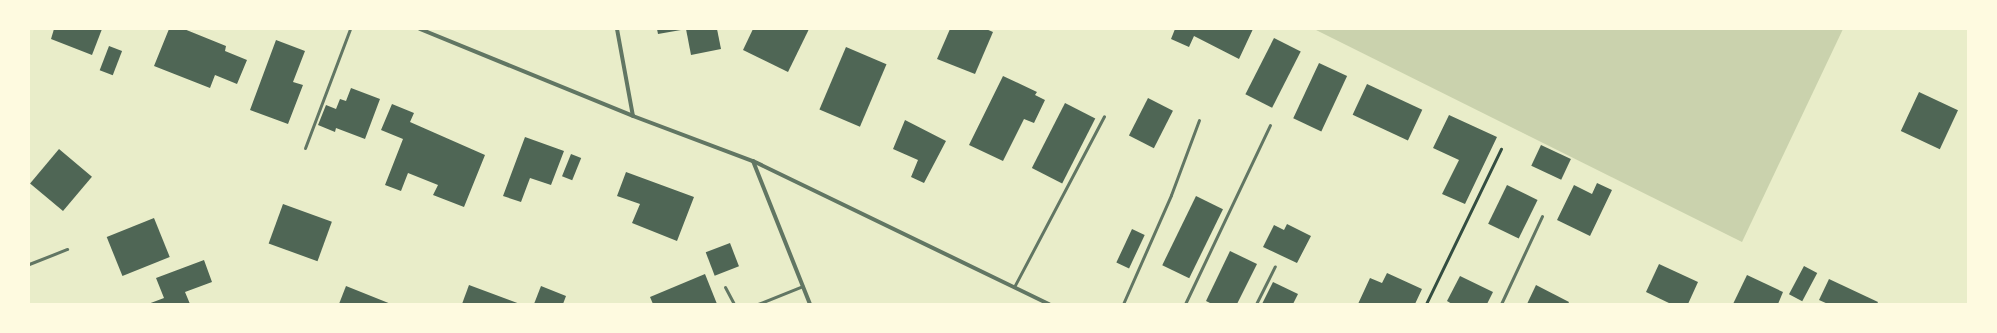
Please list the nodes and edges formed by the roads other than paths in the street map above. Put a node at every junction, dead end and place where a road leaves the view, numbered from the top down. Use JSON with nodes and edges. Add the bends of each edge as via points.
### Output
{"nodes":[{"id":1,"x":350,"y":29,"type":"edge"},
{"id":2,"x":420,"y":29,"type":"edge"},
{"id":3,"x":617,"y":29,"type":"edge"},
{"id":4,"x":633,"y":116,"type":"junction"},
{"id":5,"x":1104,"y":116,"type":"dead end"},
{"id":6,"x":1199,"y":120,"type":"dead end"},
{"id":7,"x":1270,"y":125,"type":"dead end"},
{"id":8,"x":305,"y":148,"type":"dead end"},
{"id":9,"x":753,"y":161,"type":"junction"},
{"id":10,"x":1542,"y":216,"type":"dead end"},
{"id":11,"x":67,"y":249,"type":"dead end"},
{"id":12,"x":29,"y":264,"type":"edge"},
{"id":13,"x":1275,"y":266,"type":"dead end"},
{"id":14,"x":803,"y":286,"type":"junction"},
{"id":15,"x":725,"y":287,"type":"dead end"},
{"id":16,"x":1014,"y":287,"type":"junction"},
{"id":17,"x":734,"y":304,"type":"edge"},
{"id":18,"x":758,"y":304,"type":"edge"},
{"id":19,"x":810,"y":304,"type":"edge"},
{"id":20,"x":1049,"y":304,"type":"edge"},
{"id":21,"x":1123,"y":304,"type":"edge"},
{"id":22,"x":1184,"y":304,"type":"edge"},
{"id":23,"x":1256,"y":304,"type":"edge"},
{"id":24,"x":1501,"y":304,"type":"edge"}],
"edges":[{"from":1,"to":8,"type":"lane"},
{"from":2,"to":4,"type":"street"},
{"from":3,"to":4,"type":"street"},
{"from":4,"to":9,"type":"street"},
{"from":5,"to":16,"type":"lane"},
{"from":6,"to":21,"type":"lane","via":[[1171,195]]},
{"from":7,"to":22,"type":"lane"},
{"from":9,"to":14,"type":"street"},
{"from":9,"to":16,"type":"street"},
{"from":10,"to":24,"type":"lane"},
{"from":11,"to":12,"type":"lane"},
{"from":13,"to":23,"type":"lane"},
{"from":14,"to":18,"type":"lane"},
{"from":14,"to":19,"type":"street"},
{"from":15,"to":17,"type":"lane"},
{"from":16,"to":20,"type":"street"}]}
